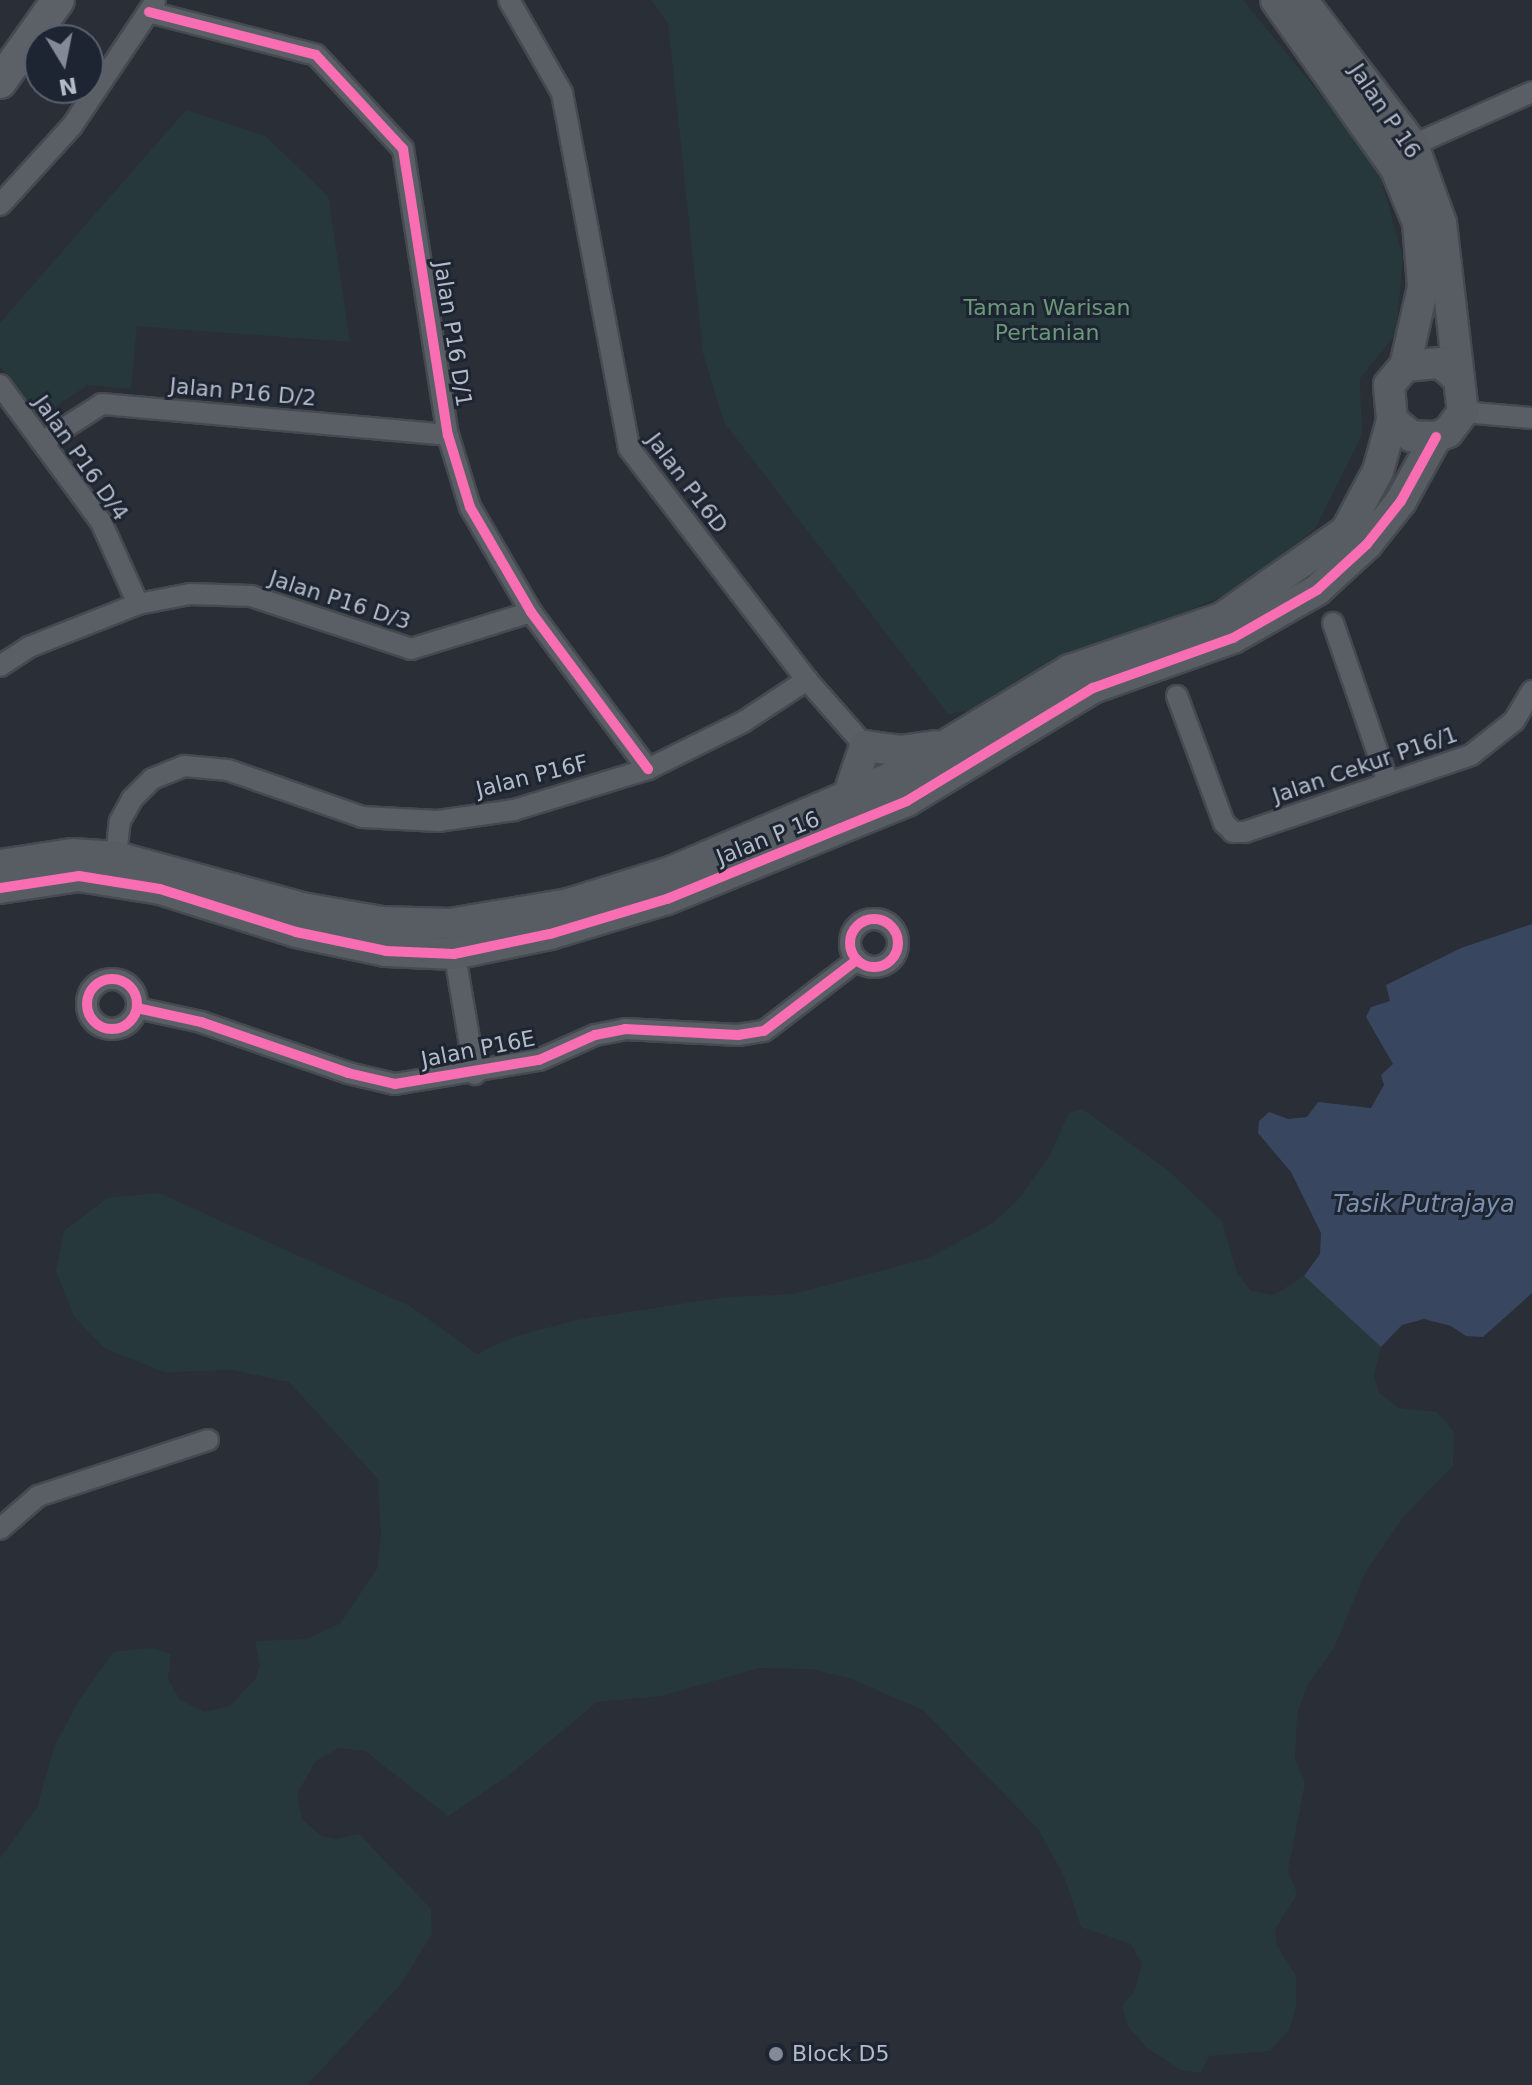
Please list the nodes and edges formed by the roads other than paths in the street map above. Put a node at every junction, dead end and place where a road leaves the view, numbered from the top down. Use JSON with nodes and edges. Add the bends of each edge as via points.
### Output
{"nodes":[{"id":1,"x":58,"y":0,"type":"edge"},
{"id":2,"x":509,"y":0,"type":"edge"},
{"id":3,"x":1276,"y":0,"type":"edge"},
{"id":4,"x":1302,"y":0,"type":"edge"},
{"id":5,"x":152,"y":6,"type":"edge"},
{"id":6,"x":0,"y":82,"type":"edge"},
{"id":7,"x":1532,"y":92,"type":"edge"},
{"id":8,"x":1413,"y":145,"type":"junction"},
{"id":9,"x":0,"y":205,"type":"edge"},
{"id":10,"x":1405,"y":366,"type":"junction"},
{"id":11,"x":1459,"y":379,"type":"junction"},
{"id":12,"x":0,"y":385,"type":"edge"},
{"id":13,"x":1463,"y":412,"type":"junction"},
{"id":14,"x":1532,"y":418,"type":"edge"},
{"id":15,"x":1392,"y":420,"type":"junction"},
{"id":16,"x":448,"y":435,"type":"junction"},
{"id":17,"x":1436,"y":437,"type":"junction"},
{"id":18,"x":44,"y":441,"type":"junction"},
{"id":19,"x":138,"y":604,"type":"junction"},
{"id":20,"x":531,"y":612,"type":"junction"},
{"id":21,"x":1333,"y":623,"type":"dead end"},
{"id":22,"x":0,"y":666,"type":"edge"},
{"id":23,"x":807,"y":680,"type":"junction"},
{"id":24,"x":1532,"y":691,"type":"edge"},
{"id":25,"x":1177,"y":696,"type":"dead end"},
{"id":26,"x":950,"y":744,"type":"junction"},
{"id":27,"x":865,"y":746,"type":"junction"},
{"id":28,"x":648,"y":769,"type":"junction"},
{"id":29,"x":1388,"y":783,"type":"junction"},
{"id":30,"x":900,"y":789,"type":"junction"},
{"id":31,"x":847,"y":799,"type":"junction"},
{"id":32,"x":116,"y":857,"type":"junction"},
{"id":33,"x":0,"y":865,"type":"edge"},
{"id":34,"x":0,"y":888,"type":"edge"},
{"id":35,"x":450,"y":924,"type":"junction"},
{"id":36,"x":454,"y":954,"type":"junction"},
{"id":37,"x":857,"y":960,"type":"dead end"},
{"id":38,"x":137,"y":1008,"type":"dead end"},
{"id":39,"x":475,"y":1074,"type":"junction"},
{"id":40,"x":208,"y":1440,"type":"dead end"},
{"id":41,"x":0,"y":1529,"type":"edge"}],
"edges":[{"from":1,"to":6,"type":"main road"},
{"from":2,"to":23,"type":"street","name":"Jalan P16D","via":[[562,93],[629,448]]},
{"from":3,"to":10,"type":"street","name":"Jalan P 16","via":[[1396,169],[1418,223],[1423,287]]},
{"from":4,"to":8,"type":"street","name":"Jalan P 16"},
{"from":5,"to":9,"type":"street","via":[[72,126]]},
{"from":5,"to":16,"type":"street","name":"Jalan P16 D/1","via":[[316,55],[403,149]]},
{"from":7,"to":8,"type":"street"},
{"from":8,"to":11,"type":"street","name":"Jalan P 16","via":[[1441,223]]},
{"from":10,"to":11,"type":"street","via":[[1441,363]]},
{"from":10,"to":15,"type":"street","name":"Jalan P 16","via":[[1389,385]]},
{"from":11,"to":13,"type":"street","name":"Jalan P 16"},
{"from":12,"to":18,"type":"street","name":"Jalan P16 D/4"},
{"from":13,"to":14,"type":"street"},
{"from":13,"to":17,"type":"street","name":"Jalan P 16"},
{"from":15,"to":17,"type":"street","via":[[1411,436]]},
{"from":15,"to":26,"type":"street","name":"Jalan P 16","via":[[1378,471],[1346,531],[1222,618],[1070,670]]},
{"from":16,"to":18,"type":"street","name":"Jalan P16 D/2","via":[[102,404]]},
{"from":16,"to":20,"type":"street","name":"Jalan P16 D/1","via":[[470,507]]},
{"from":17,"to":30,"type":"street","name":"Jalan P 16","via":[[1401,501],[1367,544],[1317,590],[1233,638],[1093,688]]},
{"from":18,"to":19,"type":"street","name":"Jalan P16 D/4","via":[[101,522]]},
{"from":19,"to":20,"type":"street","name":"Jalan P16 D/3","via":[[190,594],[251,596],[411,649]]},
{"from":19,"to":22,"type":"street","name":"Jalan P16 D/3","via":[[29,647]]},
{"from":20,"to":28,"type":"street","name":"Jalan P16 D/1"},
{"from":21,"to":29,"type":"street"},
{"from":23,"to":27,"type":"street","name":"Jalan P16D"},
{"from":23,"to":28,"type":"street","name":"Jalan P16F","via":[[743,722]]},
{"from":24,"to":29,"type":"street","name":"Jalan Cekur P16/1","via":[[1514,721],[1493,741],[1471,755]]},
{"from":25,"to":29,"type":"street","name":"Jalan Cekur P16/1","via":[[1224,823],[1233,832]]},
{"from":26,"to":27,"type":"street","via":[[900,751]]},
{"from":26,"to":30,"type":"street","name":"Jalan P 16"},
{"from":27,"to":30,"type":"street","name":"Jalan P16D"},
{"from":27,"to":31,"type":"street"},
{"from":28,"to":32,"type":"street","name":"Jalan P16F","via":[[514,810],[438,821],[362,817],[228,770],[185,766],[152,779],[132,799],[120,821]]},
{"from":30,"to":31,"type":"street","name":"Jalan P 16"},
{"from":30,"to":36,"type":"street","name":"Jalan P 16","via":[[667,899],[550,934]]},
{"from":31,"to":35,"type":"street","name":"Jalan P 16","via":[[657,877],[568,904]]},
{"from":32,"to":33,"type":"street","name":"Jalan P 16","via":[[73,854]]},
{"from":32,"to":35,"type":"street","name":"Jalan P 16","via":[[302,908],[382,922]]},
{"from":34,"to":36,"type":"street","name":"Jalan P 16","via":[[79,876],[160,889],[296,932],[386,951]]},
{"from":35,"to":36,"type":"street"},
{"from":36,"to":39,"type":"street"},
{"from":37,"to":39,"type":"street","name":"Jalan P16E","via":[[764,1031],[738,1035],[625,1029],[595,1035],[539,1060]]},
{"from":38,"to":39,"type":"street","name":"Jalan P16E","via":[[201,1022],[395,1084]]},
{"from":40,"to":41,"type":"street","via":[[38,1496]]}]}
